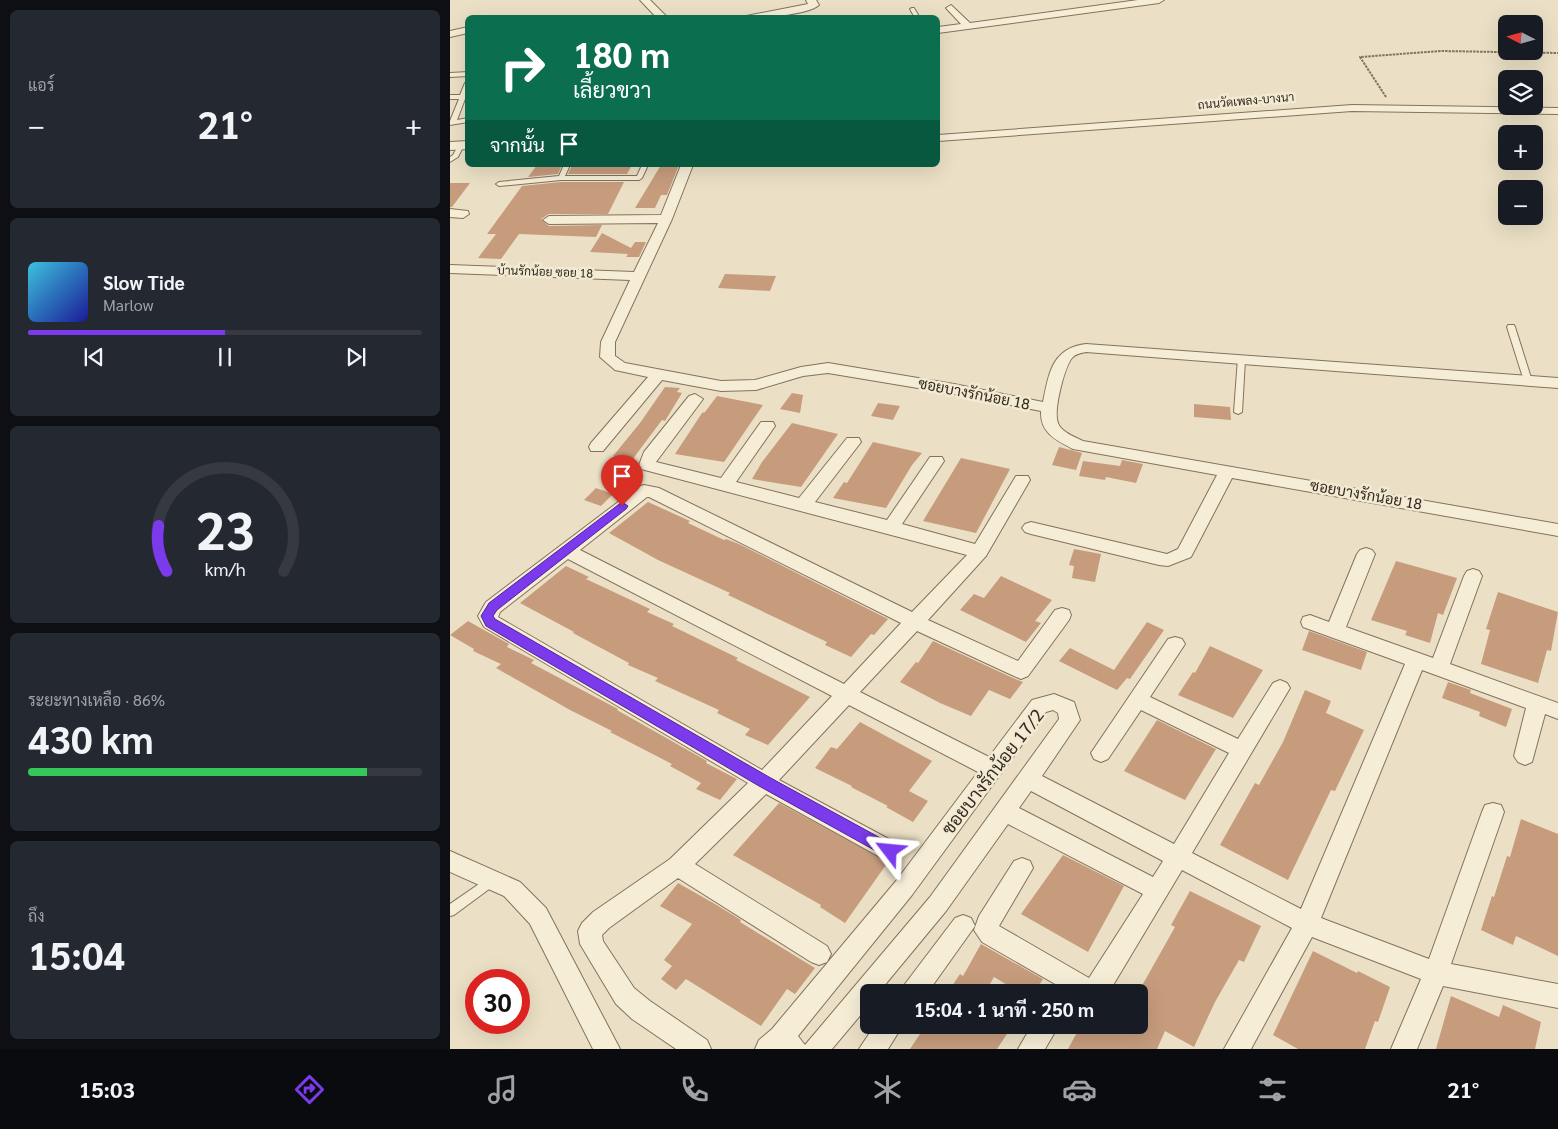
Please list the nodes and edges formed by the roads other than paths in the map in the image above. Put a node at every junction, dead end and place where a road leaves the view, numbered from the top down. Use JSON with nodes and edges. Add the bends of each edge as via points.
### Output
{"nodes":[{"id":1,"x":645,"y":0,"type":"edge"},
{"id":2,"x":811,"y":0,"type":"edge"},
{"id":3,"x":1055,"y":0,"type":"edge"},
{"id":4,"x":1159,"y":0,"type":"edge"},
{"id":5,"x":951,"y":8,"type":"dead end"},
{"id":6,"x":912,"y":9,"type":"dead end"},
{"id":7,"x":1070,"y":12,"type":"junction"},
{"id":8,"x":660,"y":15,"type":"edge"},
{"id":9,"x":759,"y":15,"type":"edge"},
{"id":10,"x":916,"y":15,"type":"edge"},
{"id":11,"x":968,"y":26,"type":"junction"},
{"id":12,"x":940,"y":30,"type":"edge"},
{"id":13,"x":465,"y":31,"type":"edge"},
{"id":14,"x":450,"y":34,"type":"edge"},
{"id":15,"x":465,"y":74,"type":"edge"},
{"id":16,"x":450,"y":75,"type":"edge"},
{"id":17,"x":465,"y":90,"type":"edge"},
{"id":18,"x":462,"y":97,"type":"junction"},
{"id":19,"x":450,"y":98,"type":"edge"},
{"id":20,"x":1558,"y":111,"type":"edge"},
{"id":21,"x":465,"y":120,"type":"edge"},
{"id":22,"x":452,"y":122,"type":"edge"},
{"id":23,"x":940,"y":138,"type":"edge"},
{"id":24,"x":460,"y":145,"type":"edge"},
{"id":25,"x":450,"y":160,"type":"edge"},
{"id":26,"x":566,"y":167,"type":"edge"},
{"id":27,"x":644,"y":167,"type":"edge"},
{"id":28,"x":686,"y":167,"type":"edge"},
{"id":29,"x":560,"y":178,"type":"junction"},
{"id":30,"x":498,"y":184,"type":"dead end"},
{"id":31,"x":666,"y":219,"type":"junction"},
{"id":32,"x":549,"y":220,"type":"dead end"},
{"id":33,"x":592,"y":259,"type":"dead end"},
{"id":34,"x":450,"y":269,"type":"edge"},
{"id":35,"x":585,"y":273,"type":"junction"},
{"id":36,"x":640,"y":276,"type":"junction"},
{"id":37,"x":1511,"y":327,"type":"dead end"},
{"id":38,"x":1241,"y":360,"type":"junction"},
{"id":39,"x":659,"y":374,"type":"junction"},
{"id":40,"x":1528,"y":381,"type":"junction"},
{"id":41,"x":1558,"y":383,"type":"edge"},
{"id":42,"x":695,"y":399,"type":"dead end"},
{"id":43,"x":1048,"y":408,"type":"junction"},
{"id":44,"x":1238,"y":412,"type":"dead end"},
{"id":45,"x":767,"y":426,"type":"dead end"},
{"id":46,"x":853,"y":442,"type":"dead end"},
{"id":47,"x":597,"y":447,"type":"dead end"},
{"id":48,"x":936,"y":461,"type":"dead end"},
{"id":49,"x":1228,"y":470,"type":"junction"},
{"id":50,"x":1022,"y":480,"type":"dead end"},
{"id":51,"x":725,"y":485,"type":"junction"},
{"id":52,"x":804,"y":505,"type":"junction"},
{"id":53,"x":891,"y":527,"type":"junction"},
{"id":54,"x":1031,"y":528,"type":"dead end"},
{"id":55,"x":1558,"y":530,"type":"edge"},
{"id":56,"x":566,"y":550,"type":"junction"},
{"id":57,"x":980,"y":552,"type":"junction"},
{"id":58,"x":1366,"y":554,"type":"dead end"},
{"id":59,"x":1473,"y":576,"type":"dead end"},
{"id":60,"x":1062,"y":615,"type":"dead end"},
{"id":61,"x":913,"y":621,"type":"junction"},
{"id":62,"x":1310,"y":622,"type":"dead end"},
{"id":63,"x":1335,"y":631,"type":"junction"},
{"id":64,"x":1175,"y":644,"type":"dead end"},
{"id":65,"x":1416,"y":659,"type":"junction"},
{"id":66,"x":1439,"y":667,"type":"junction"},
{"id":67,"x":1280,"y":688,"type":"dead end"},
{"id":68,"x":846,"y":695,"type":"junction"},
{"id":69,"x":1138,"y":700,"type":"junction"},
{"id":70,"x":1537,"y":703,"type":"junction"},
{"id":71,"x":1558,"y":711,"type":"edge"},
{"id":72,"x":1242,"y":750,"type":"junction"},
{"id":73,"x":1101,"y":753,"type":"dead end"},
{"id":74,"x":1525,"y":756,"type":"dead end"},
{"id":75,"x":992,"y":769,"type":"junction"},
{"id":76,"x":1027,"y":779,"type":"junction"},
{"id":77,"x":764,"y":782,"type":"junction"},
{"id":78,"x":1004,"y":811,"type":"junction"},
{"id":79,"x":1493,"y":812,"type":"dead end"},
{"id":80,"x":890,"y":851,"type":"dead end"},
{"id":81,"x":1177,"y":857,"type":"junction"},
{"id":82,"x":450,"y":861,"type":"edge"},
{"id":83,"x":678,"y":866,"type":"junction"},
{"id":84,"x":1022,"y":868,"type":"dead end"},
{"id":85,"x":492,"y":880,"type":"junction"},
{"id":86,"x":1157,"y":890,"type":"junction"},
{"id":87,"x":450,"y":911,"type":"edge"},
{"id":88,"x":1306,"y":924,"type":"junction"},
{"id":89,"x":962,"y":926,"type":"dead end"},
{"id":90,"x":819,"y":954,"type":"dead end"},
{"id":91,"x":1436,"y":973,"type":"junction"},
{"id":92,"x":920,"y":984,"type":"edge"},
{"id":93,"x":1558,"y":996,"type":"edge"},
{"id":94,"x":883,"y":1034,"type":"edge"},
{"id":95,"x":1040,"y":1034,"type":"edge"},
{"id":96,"x":781,"y":1045,"type":"edge"},
{"id":97,"x":607,"y":1049,"type":"edge"},
{"id":98,"x":698,"y":1049,"type":"edge"},
{"id":99,"x":816,"y":1049,"type":"edge"},
{"id":100,"x":872,"y":1049,"type":"edge"},
{"id":101,"x":1031,"y":1049,"type":"edge"},
{"id":102,"x":1237,"y":1049,"type":"edge"},
{"id":103,"x":1404,"y":1049,"type":"edge"}],
"edges":[{"from":1,"to":8,"type":"street"},
{"from":2,"to":9,"type":"street","via":[[814,4],[808,7]]},
{"from":3,"to":7,"type":"street"},
{"from":4,"to":7,"type":"street"},
{"from":5,"to":11,"type":"street"},
{"from":6,"to":10,"type":"lane"},
{"from":7,"to":11,"type":"street"},
{"from":11,"to":12,"type":"street"},
{"from":13,"to":14,"type":"street"},
{"from":15,"to":16,"type":"lane"},
{"from":17,"to":18,"type":"lane"},
{"from":18,"to":19,"type":"lane"},
{"from":18,"to":22,"type":"lane"},
{"from":20,"to":23,"type":"street","name":"ถนนวัดเพลง-บางนา","via":[[1394,108],[1287,111]]},
{"from":21,"to":22,"type":"lane"},
{"from":24,"to":25,"type":"lane","via":[[456,156]]},
{"from":26,"to":29,"type":"lane"},
{"from":27,"to":29,"type":"lane","via":[[639,178]]},
{"from":28,"to":31,"type":"street","name":"ซอยบางรักน้อย 18"},
{"from":29,"to":30,"type":"lane"},
{"from":31,"to":32,"type":"street"},
{"from":31,"to":36,"type":"street","name":"ซอยบางรักน้อย 18"},
{"from":33,"to":35,"type":"street"},
{"from":34,"to":35,"type":"street","name":"บ้านรักน้อย ซอย 18"},
{"from":35,"to":36,"type":"street","name":"บ้านรักน้อย ซอย 18"},
{"from":36,"to":39,"type":"street","name":"ซอยบางรักน้อย 18","via":[[608,342],[607,357],[620,367]]},
{"from":37,"to":40,"type":"lane"},
{"from":38,"to":40,"type":"street"},
{"from":38,"to":43,"type":"street","via":[[1075,349],[1065,356]]},
{"from":38,"to":44,"type":"lane"},
{"from":39,"to":43,"type":"street","name":"ซอยบางรักน้อย 18","via":[[730,386],[756,385],[828,368]]},
{"from":39,"to":47,"type":"street"},
{"from":40,"to":41,"type":"street"},
{"from":42,"to":51,"type":"street","via":[[650,456],[647,465]]},
{"from":43,"to":49,"type":"street","name":"ซอยบางรักน้อย 18","via":[[1050,425],[1060,436],[1079,445]]},
{"from":45,"to":51,"type":"street"},
{"from":46,"to":52,"type":"street"},
{"from":48,"to":53,"type":"street"},
{"from":49,"to":54,"type":"street","via":[[1185,553],[1168,560]]},
{"from":49,"to":55,"type":"street","name":"ซอยบางรักน้อย 18"},
{"from":50,"to":57,"type":"street"},
{"from":51,"to":52,"type":"street"},
{"from":52,"to":53,"type":"street"},
{"from":53,"to":57,"type":"street"},
{"from":56,"to":61,"type":"street","via":[[636,495],[644,491],[653,492]]},
{"from":56,"to":68,"type":"street"},
{"from":56,"to":77,"type":"street","via":[[493,607],[487,616],[491,622]]},
{"from":57,"to":61,"type":"street"},
{"from":58,"to":63,"type":"street"},
{"from":59,"to":66,"type":"street"},
{"from":60,"to":61,"type":"street","via":[[1021,671]]},
{"from":61,"to":68,"type":"street"},
{"from":62,"to":63,"type":"street"},
{"from":63,"to":65,"type":"street"},
{"from":64,"to":69,"type":"street"},
{"from":65,"to":66,"type":"street"},
{"from":65,"to":88,"type":"street"},
{"from":66,"to":70,"type":"street"},
{"from":67,"to":72,"type":"street"},
{"from":68,"to":75,"type":"street"},
{"from":68,"to":77,"type":"street"},
{"from":69,"to":72,"type":"street"},
{"from":69,"to":73,"type":"street"},
{"from":70,"to":71,"type":"street"},
{"from":70,"to":74,"type":"street"},
{"from":72,"to":81,"type":"street"},
{"from":75,"to":76,"type":"street","name":"ซอยบางรักน้อย 17/2","via":[[1039,706],[1054,702],[1067,708],[1070,720]]},
{"from":75,"to":96,"type":"street","name":"ซอยบางรักน้อย 17/2"},
{"from":76,"to":78,"type":"street","name":"ซอยบางรักน้อย 17/2"},
{"from":76,"to":81,"type":"street"},
{"from":77,"to":80,"type":"street"},
{"from":77,"to":83,"type":"street"},
{"from":78,"to":86,"type":"street"},
{"from":78,"to":99,"type":"street","name":"ซอยบางรักน้อย 17/2","via":[[938,904]]},
{"from":79,"to":91,"type":"street"},
{"from":81,"to":86,"type":"street"},
{"from":81,"to":88,"type":"street"},
{"from":82,"to":85,"type":"street"},
{"from":83,"to":90,"type":"street"},
{"from":83,"to":98,"type":"street","via":[[590,931],[592,944],[625,996]]},
{"from":84,"to":86,"type":"street","via":[[986,930],[1086,989],[1099,987]]},
{"from":85,"to":87,"type":"lane"},
{"from":85,"to":97,"type":"street","via":[[512,889],[538,916]]},
{"from":88,"to":91,"type":"street"},
{"from":88,"to":102,"type":"street"},
{"from":89,"to":92,"type":"street"},
{"from":91,"to":93,"type":"street"},
{"from":91,"to":103,"type":"street"},
{"from":94,"to":100,"type":"street"},
{"from":95,"to":101,"type":"street"}]}
